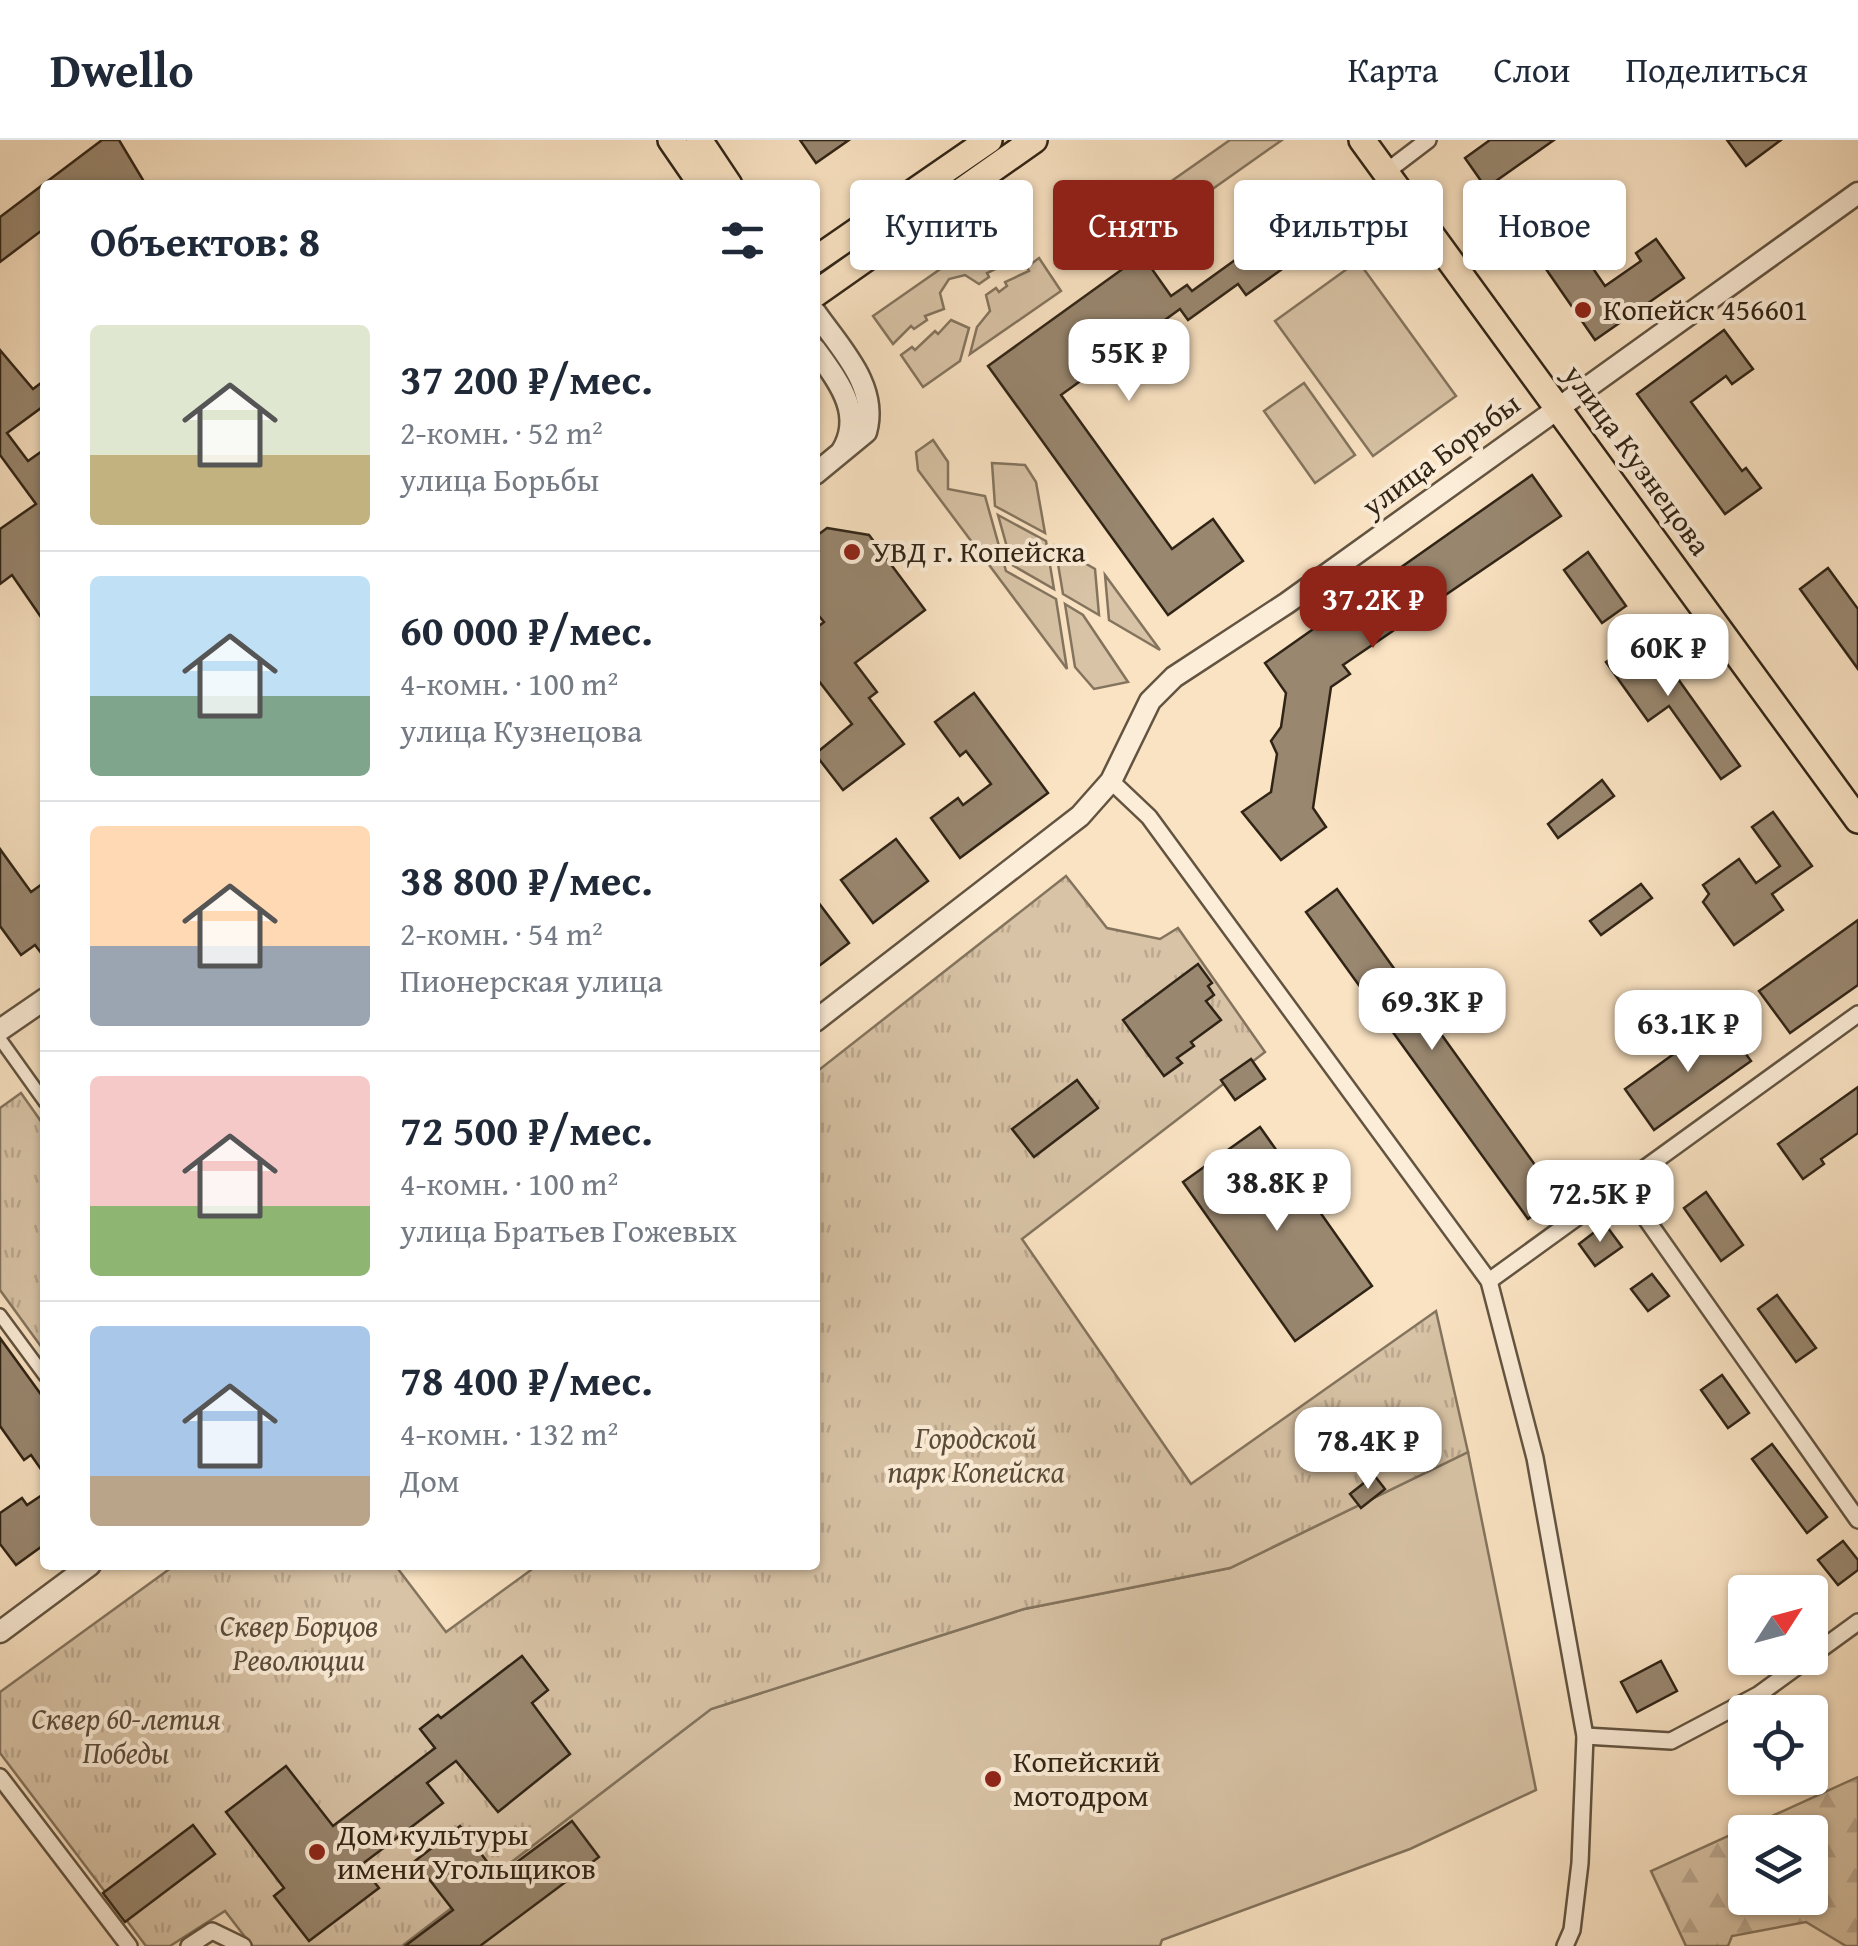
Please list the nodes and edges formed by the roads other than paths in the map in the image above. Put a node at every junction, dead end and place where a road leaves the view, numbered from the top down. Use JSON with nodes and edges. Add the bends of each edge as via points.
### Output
{"nodes":[{"id":1,"x":671,"y":140,"type":"edge"},
{"id":2,"x":699,"y":140,"type":"edge"},
{"id":3,"x":989,"y":140,"type":"edge"},
{"id":4,"x":1034,"y":140,"type":"edge"},
{"id":5,"x":1362,"y":140,"type":"edge"},
{"id":6,"x":1428,"y":140,"type":"edge"},
{"id":7,"x":1386,"y":172,"type":"junction"},
{"id":8,"x":699,"y":180,"type":"edge"},
{"id":9,"x":726,"y":180,"type":"edge"},
{"id":10,"x":1858,"y":193,"type":"edge"},
{"id":11,"x":820,"y":257,"type":"edge"},
{"id":12,"x":820,"y":290,"type":"edge"},
{"id":13,"x":820,"y":319,"type":"edge"},
{"id":14,"x":820,"y":357,"type":"edge"},
{"id":15,"x":1558,"y":407,"type":"junction"},
{"id":16,"x":838,"y":457,"type":"junction"},
{"id":17,"x":820,"y":470,"type":"edge"},
{"id":18,"x":1111,"y":780,"type":"junction"},
{"id":19,"x":1858,"y":820,"type":"edge"},
{"id":20,"x":40,"y":1002,"type":"edge"},
{"id":21,"x":1858,"y":1014,"type":"edge"},
{"id":22,"x":820,"y":1017,"type":"edge"},
{"id":23,"x":0,"y":1030,"type":"edge"},
{"id":24,"x":0,"y":1039,"type":"edge"},
{"id":25,"x":40,"y":1095,"type":"edge"},
{"id":26,"x":1623,"y":1186,"type":"junction"},
{"id":27,"x":1489,"y":1282,"type":"junction"},
{"id":28,"x":0,"y":1315,"type":"edge"},
{"id":29,"x":40,"y":1369,"type":"edge"},
{"id":30,"x":1858,"y":1520,"type":"edge"},
{"id":31,"x":83,"y":1570,"type":"edge"},
{"id":32,"x":1858,"y":1622,"type":"edge"},
{"id":33,"x":0,"y":1632,"type":"edge"},
{"id":34,"x":1828,"y":1644,"type":"edge"},
{"id":35,"x":1785,"y":1675,"type":"edge"},
{"id":36,"x":1584,"y":1736,"type":"junction"},
{"id":37,"x":0,"y":1778,"type":"edge"},
{"id":38,"x":130,"y":1946,"type":"edge"},
{"id":39,"x":189,"y":1946,"type":"edge"},
{"id":40,"x":242,"y":1946,"type":"edge"},
{"id":41,"x":1565,"y":1946,"type":"edge"}],
"edges":[{"from":1,"to":8,"type":"main road"},
{"from":2,"to":9,"type":"main road"},
{"from":3,"to":11,"type":"main road"},
{"from":4,"to":12,"type":"main road"},
{"from":5,"to":7,"type":"main road","name":"улица Кузнецова"},
{"from":6,"to":7,"type":"street"},
{"from":7,"to":15,"type":"main road","name":"улица Кузнецова"},
{"from":10,"to":15,"type":"street","name":"улица Борьбы"},
{"from":13,"to":16,"type":"street","via":[[856,371],[870,406],[866,432]]},
{"from":14,"to":16,"type":"street","via":[[851,407],[849,440]]},
{"from":15,"to":18,"type":"street","name":"улица Борьбы","via":[[1174,677],[1150,701]]},
{"from":15,"to":19,"type":"main road","name":"улица Кузнецова"},
{"from":16,"to":17,"type":"street"},
{"from":18,"to":22,"type":"street","name":"улица Борьбы","via":[[1031,858]]},
{"from":18,"to":27,"type":"street","via":[[1160,832]]},
{"from":20,"to":23,"type":"street"},
{"from":21,"to":26,"type":"street"},
{"from":24,"to":25,"type":"street"},
{"from":26,"to":27,"type":"street"},
{"from":26,"to":30,"type":"street"},
{"from":27,"to":36,"type":"street","via":[[1535,1458]]},
{"from":28,"to":29,"type":"street"},
{"from":31,"to":33,"type":"street"},
{"from":32,"to":34,"type":"street"},
{"from":35,"to":36,"type":"street","via":[[1671,1741]]},
{"from":36,"to":41,"type":"street","via":[[1580,1863]]},
{"from":37,"to":38,"type":"street"},
{"from":39,"to":40,"type":"street","via":[[212,1932]]}]}
